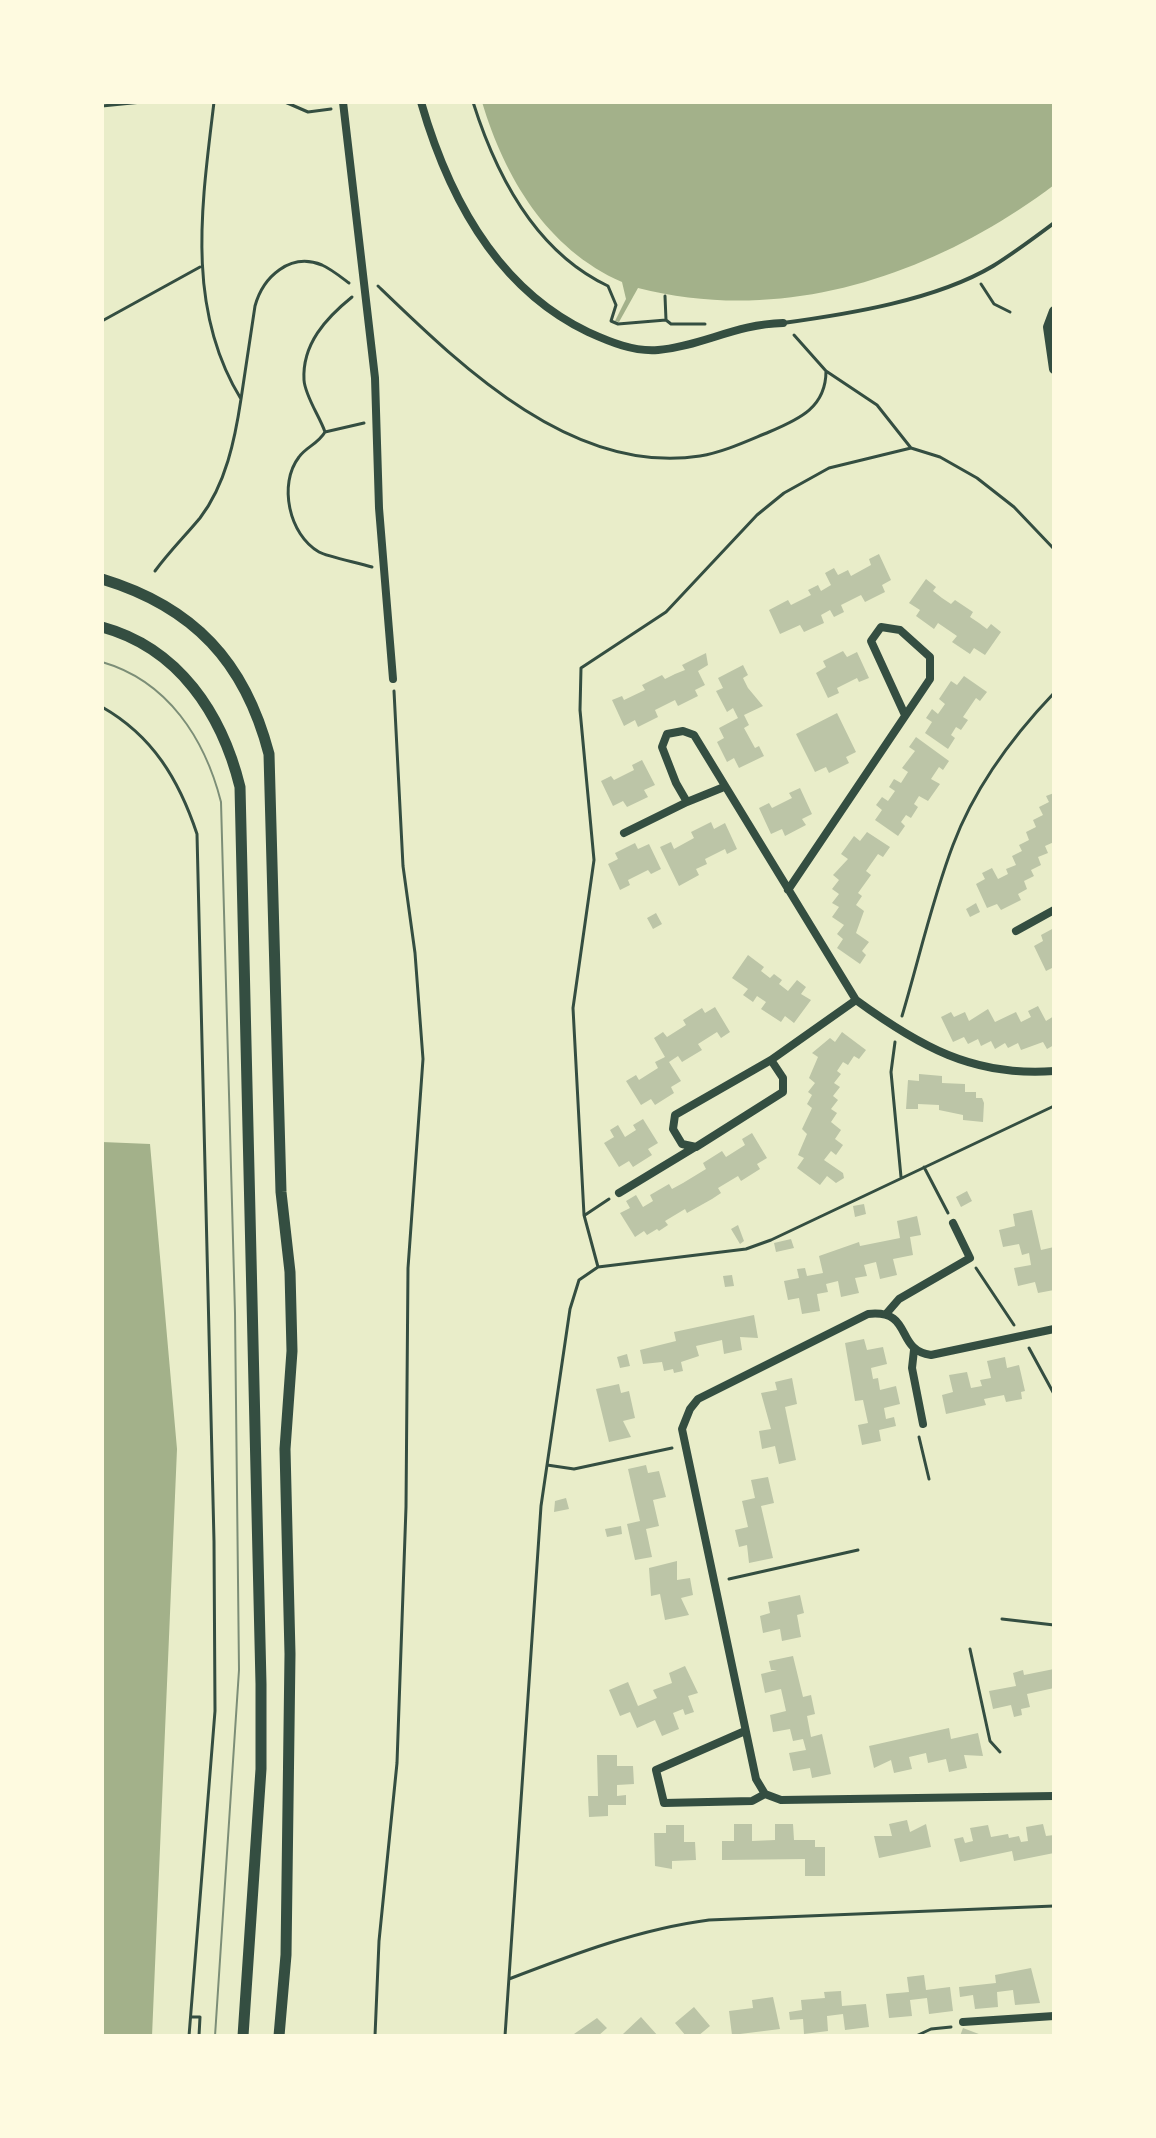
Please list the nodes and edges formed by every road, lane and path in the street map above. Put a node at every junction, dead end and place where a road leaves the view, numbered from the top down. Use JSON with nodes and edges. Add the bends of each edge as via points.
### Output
{"nodes":[{"id":1,"x":142,"y":102,"type":"edge"},
{"id":2,"x":214,"y":102,"type":"edge"},
{"id":3,"x":285,"y":102,"type":"edge"},
{"id":4,"x":421,"y":102,"type":"edge"},
{"id":5,"x":473,"y":102,"type":"edge"},
{"id":6,"x":343,"y":104,"type":"edge"},
{"id":7,"x":102,"y":106,"type":"edge"},
{"id":8,"x":1054,"y":223,"type":"edge"},
{"id":9,"x":201,"y":267,"type":"junction"},
{"id":10,"x":363,"y":273,"type":"junction"},
{"id":11,"x":974,"y":275,"type":"junction"},
{"id":12,"x":665,"y":296,"type":"dead end"},
{"id":13,"x":1054,"y":311,"type":"edge"},
{"id":14,"x":1010,"y":312,"type":"dead end"},
{"id":15,"x":666,"y":320,"type":"junction"},
{"id":16,"x":102,"y":321,"type":"edge"},
{"id":17,"x":783,"y":323,"type":"junction"},
{"id":18,"x":708,"y":324,"type":"dead end"},
{"id":19,"x":1054,"y":369,"type":"edge"},
{"id":20,"x":826,"y":371,"type":"junction"},
{"id":21,"x":241,"y":399,"type":"junction"},
{"id":22,"x":377,"y":421,"type":"junction"},
{"id":23,"x":325,"y":432,"type":"junction"},
{"id":24,"x":911,"y":448,"type":"junction"},
{"id":25,"x":1054,"y":549,"type":"edge"},
{"id":26,"x":384,"y":566,"type":"junction"},
{"id":27,"x":155,"y":571,"type":"dead end"},
{"id":28,"x":102,"y":579,"type":"edge"},
{"id":29,"x":102,"y":627,"type":"edge"},
{"id":30,"x":393,"y":679,"type":"joint"},
{"id":31,"x":1054,"y":693,"type":"edge"},
{"id":32,"x":102,"y":707,"type":"edge"},
{"id":33,"x":905,"y":715,"type":"junction"},
{"id":34,"x":724,"y":787,"type":"junction"},
{"id":35,"x":687,"y":802,"type":"junction"},
{"id":36,"x":624,"y":833,"type":"dead end"},
{"id":37,"x":788,"y":890,"type":"junction"},
{"id":38,"x":1054,"y":910,"type":"edge"},
{"id":39,"x":1016,"y":931,"type":"dead end"},
{"id":40,"x":856,"y":1000,"type":"junction"},
{"id":41,"x":898,"y":1030,"type":"junction"},
{"id":42,"x":771,"y":1060,"type":"junction"},
{"id":43,"x":1054,"y":1071,"type":"edge"},
{"id":44,"x":1054,"y":1106,"type":"edge"},
{"id":45,"x":696,"y":1147,"type":"junction"},
{"id":46,"x":924,"y":1167,"type":"junction"},
{"id":47,"x":901,"y":1177,"type":"junction"},
{"id":48,"x":619,"y":1193,"type":"joint"},
{"id":49,"x":584,"y":1215,"type":"junction"},
{"id":50,"x":953,"y":1223,"type":"joint"},
{"id":51,"x":598,"y":1267,"type":"junction"},
{"id":52,"x":886,"y":1314,"type":"junction"},
{"id":53,"x":1054,"y":1329,"type":"edge"},
{"id":54,"x":914,"y":1350,"type":"junction"},
{"id":55,"x":923,"y":1424,"type":"joint"},
{"id":56,"x":684,"y":1445,"type":"junction"},
{"id":57,"x":547,"y":1465,"type":"junction"},
{"id":58,"x":929,"y":1479,"type":"dead end"},
{"id":59,"x":858,"y":1550,"type":"dead end"},
{"id":60,"x":713,"y":1582,"type":"junction"},
{"id":61,"x":1002,"y":1619,"type":"dead end"},
{"id":62,"x":1054,"y":1625,"type":"edge"},
{"id":63,"x":970,"y":1649,"type":"dead end"},
{"id":64,"x":745,"y":1731,"type":"junction"},
{"id":65,"x":1000,"y":1752,"type":"dead end"},
{"id":66,"x":765,"y":1794,"type":"junction"},
{"id":67,"x":1054,"y":1796,"type":"edge"},
{"id":68,"x":1054,"y":1906,"type":"edge"},
{"id":69,"x":509,"y":1979,"type":"junction"},
{"id":70,"x":1054,"y":2016,"type":"edge"},
{"id":71,"x":191,"y":2017,"type":"junction"},
{"id":72,"x":963,"y":2022,"type":"joint"},
{"id":73,"x":189,"y":2036,"type":"edge"},
{"id":74,"x":199,"y":2036,"type":"edge"},
{"id":75,"x":243,"y":2036,"type":"edge"},
{"id":76,"x":279,"y":2036,"type":"edge"},
{"id":77,"x":375,"y":2036,"type":"edge"},
{"id":78,"x":505,"y":2036,"type":"edge"},
{"id":79,"x":916,"y":2036,"type":"edge"}],
"edges":[{"from":1,"to":7,"type":"path"},
{"from":2,"to":9,"type":"path"},
{"from":3,"to":6,"type":"path","via":[[308,112]]},
{"from":4,"to":17,"type":"street","via":[[440,162],[478,234],[522,289],[569,323],[622,346],[656,350],[735,328]]},
{"from":5,"to":15,"type":"path","via":[[482,130],[531,222],[581,273],[608,286],[616,305],[611,321]]},
{"from":6,"to":10,"type":"street"},
{"from":8,"to":11,"type":"lane"},
{"from":9,"to":16,"type":"path"},
{"from":9,"to":21,"type":"path","via":[[208,324],[224,371]]},
{"from":10,"to":20,"type":"path","via":[[510,401],[604,448],[658,457],[700,456],[735,446],[813,408],[826,389]]},
{"from":10,"to":22,"type":"street"},
{"from":11,"to":14,"type":"path","via":[[994,304]]},
{"from":11,"to":17,"type":"lane","via":[[887,304]]},
{"from":12,"to":15,"type":"path"},
{"from":13,"to":19,"type":"street","via":[[1048,327]]},
{"from":15,"to":18,"type":"path"},
{"from":17,"to":20,"type":"path"},
{"from":20,"to":24,"type":"path","via":[[877,405]]},
{"from":21,"to":23,"type":"path","via":[[259,291],[285,266],[321,264],[358,291],[322,324],[310,346],[304,382]]},
{"from":21,"to":27,"type":"path","via":[[223,477],[202,515]]},
{"from":22,"to":23,"type":"path"},
{"from":22,"to":26,"type":"street"},
{"from":23,"to":26,"type":"path","via":[[300,456],[289,476],[293,521],[318,552]]},
{"from":24,"to":25,"type":"path","via":[[977,478]]},
{"from":24,"to":49,"type":"path","via":[[829,468],[784,493],[666,612],[581,668],[594,860],[573,1008]]},
{"from":26,"to":30,"type":"street"},
{"from":28,"to":76,"type":"main road","via":[[149,596],[182,616],[223,654],[254,706],[269,754],[281,1177],[292,1351],[285,1449],[290,1654],[286,1955]]},
{"from":29,"to":75,"type":"main road","via":[[142,643],[189,680],[216,719],[240,787],[261,1684],[261,1769]]},
{"from":30,"to":77,"type":"path","via":[[403,866],[423,1059],[408,1268],[397,1763]]},
{"from":31,"to":41,"type":"path","via":[[1003,755],[962,825]]},
{"from":32,"to":71,"type":"path","via":[[142,736],[170,769],[197,834],[215,1711]]},
{"from":33,"to":33,"type":"street","via":[[930,679],[930,657],[900,630],[881,627],[871,641]]},
{"from":33,"to":37,"type":"street"},
{"from":34,"to":35,"type":"street"},
{"from":34,"to":35,"type":"street","via":[[694,735],[667,734],[662,747]]},
{"from":34,"to":37,"type":"street"},
{"from":35,"to":36,"type":"street"},
{"from":37,"to":40,"type":"street"},
{"from":38,"to":39,"type":"street"},
{"from":40,"to":41,"type":"street"},
{"from":40,"to":42,"type":"street"},
{"from":41,"to":43,"type":"street","via":[[962,1061],[1015,1074]]},
{"from":41,"to":47,"type":"path","via":[[891,1072]]},
{"from":42,"to":45,"type":"street","via":[[783,1078],[783,1092]]},
{"from":42,"to":45,"type":"street","via":[[675,1115],[673,1129],[682,1144]]},
{"from":44,"to":46,"type":"path"},
{"from":45,"to":48,"type":"street"},
{"from":46,"to":47,"type":"path"},
{"from":46,"to":50,"type":"path"},
{"from":47,"to":51,"type":"path","via":[[746,1249]]},
{"from":48,"to":49,"type":"path"},
{"from":49,"to":51,"type":"path"},
{"from":50,"to":52,"type":"street","via":[[970,1258],[899,1299]]},
{"from":51,"to":57,"type":"path","via":[[579,1280],[570,1309]]},
{"from":52,"to":54,"type":"street","via":[[901,1323]]},
{"from":52,"to":56,"type":"street","via":[[850,1321],[698,1399],[685,1418]]},
{"from":53,"to":54,"type":"street","via":[[931,1355]]},
{"from":54,"to":55,"type":"street","via":[[912,1368]]},
{"from":55,"to":58,"type":"path","via":[[917,1430]]},
{"from":56,"to":57,"type":"path","via":[[574,1469]]},
{"from":56,"to":60,"type":"street"},
{"from":57,"to":69,"type":"path"},
{"from":59,"to":60,"type":"path"},
{"from":60,"to":64,"type":"street"},
{"from":61,"to":62,"type":"path"},
{"from":63,"to":65,"type":"path","via":[[990,1741]]},
{"from":64,"to":66,"type":"street","via":[[756,1779]]},
{"from":64,"to":66,"type":"street","via":[[656,1770],[664,1803],[752,1801]]},
{"from":66,"to":67,"type":"street","via":[[781,1800]]},
{"from":68,"to":69,"type":"path","via":[[675,1924]]},
{"from":69,"to":78,"type":"path"},
{"from":70,"to":72,"type":"street"},
{"from":71,"to":73,"type":"path"},
{"from":71,"to":74,"type":"path","via":[[200,2017]]},
{"from":72,"to":79,"type":"path"}]}
